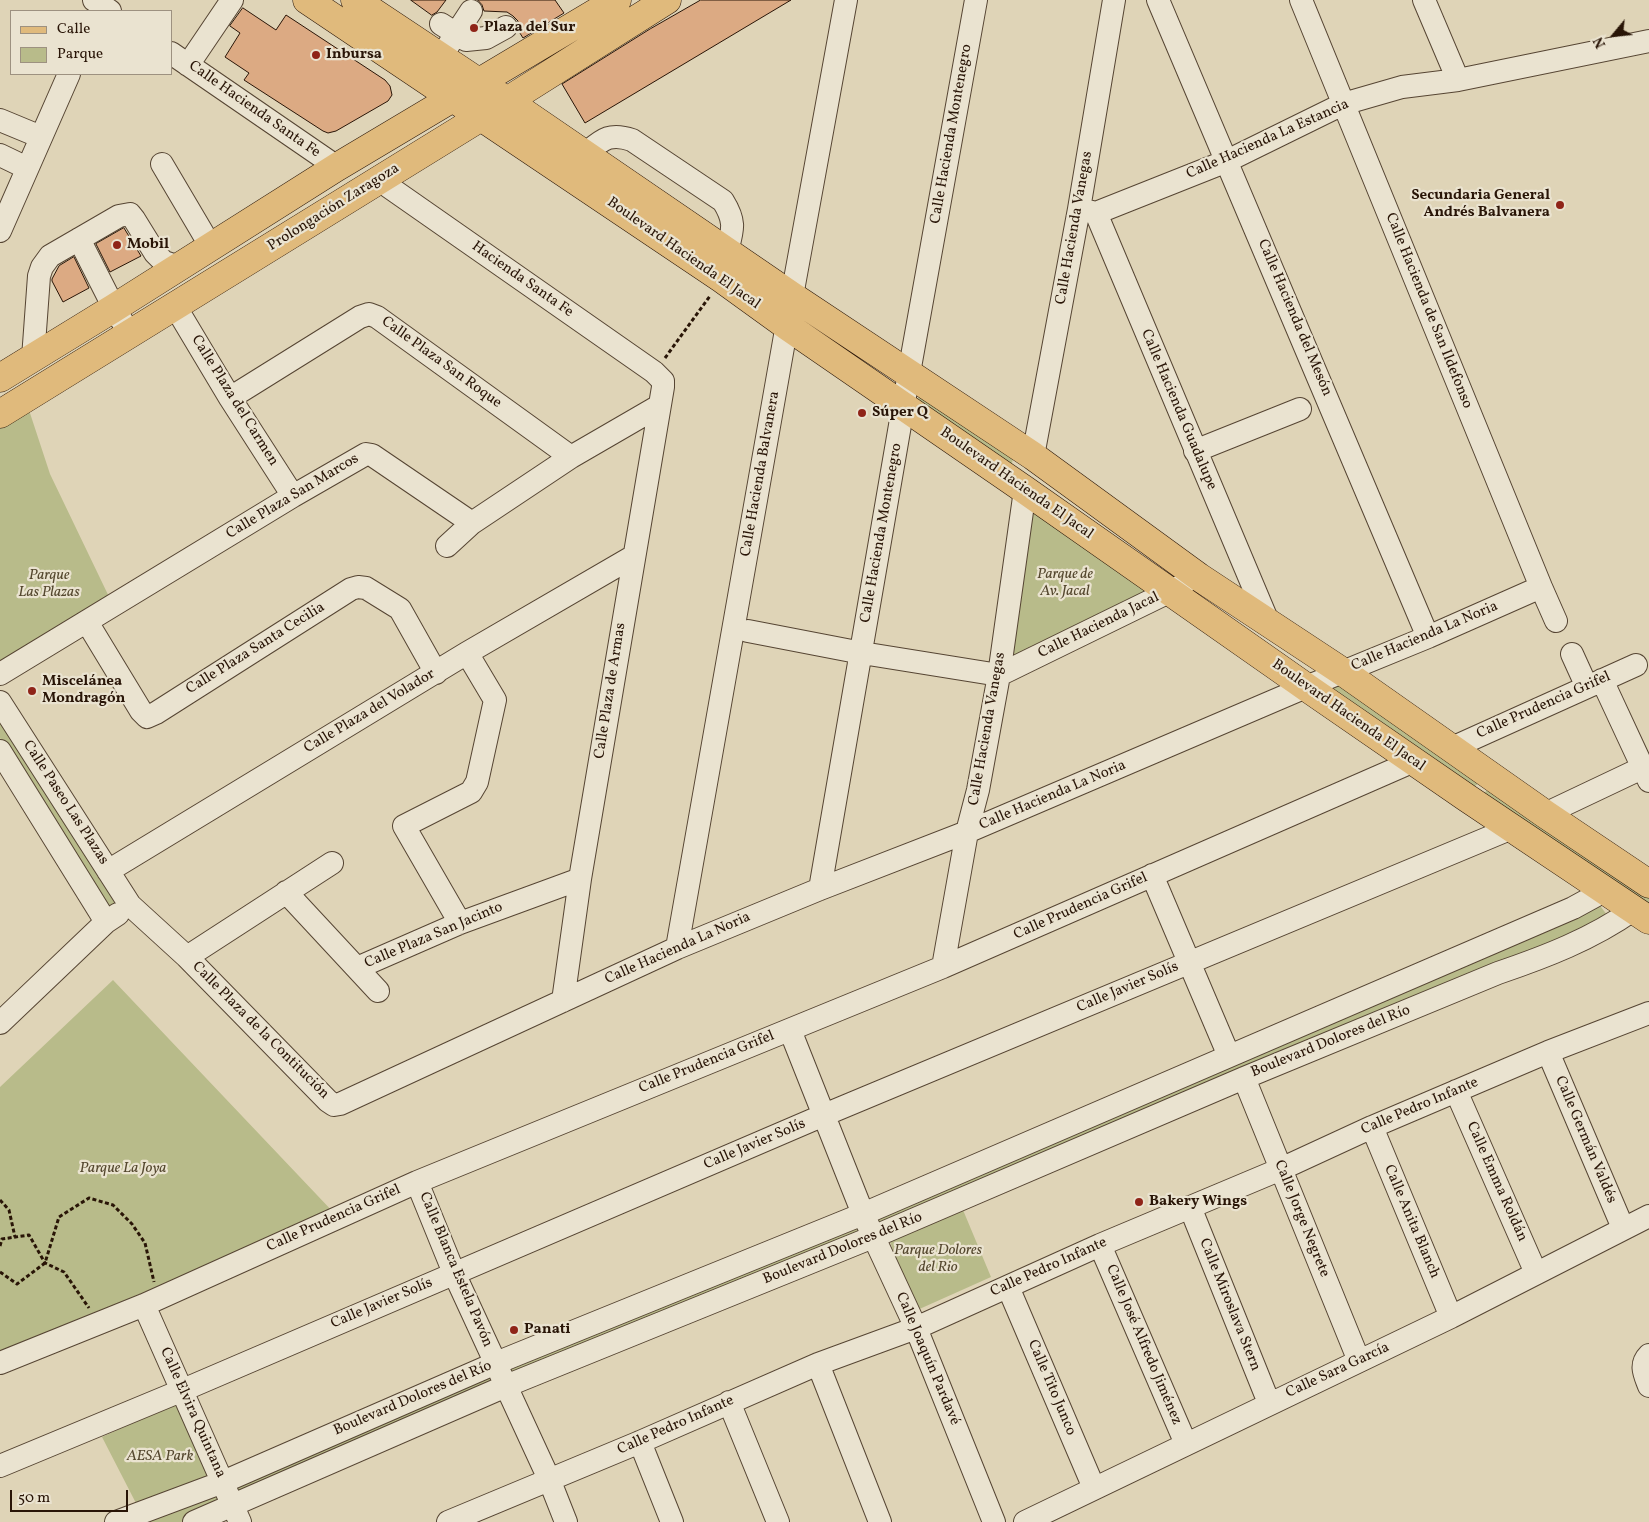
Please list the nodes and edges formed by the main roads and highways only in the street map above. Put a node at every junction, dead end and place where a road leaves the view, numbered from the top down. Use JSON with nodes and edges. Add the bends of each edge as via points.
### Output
{"nodes":[{"id":1,"x":307,"y":0,"type":"edge"},
{"id":2,"x":355,"y":0,"type":"edge"},
{"id":3,"x":617,"y":0,"type":"edge"},
{"id":4,"x":667,"y":0,"type":"edge"},
{"id":5,"x":480,"y":83,"type":"junction"},
{"id":6,"x":454,"y":98,"type":"junction"},
{"id":7,"x":507,"y":101,"type":"junction"},
{"id":8,"x":482,"y":116,"type":"junction"},
{"id":9,"x":0,"y":378,"type":"edge"},
{"id":10,"x":0,"y":414,"type":"edge"},
{"id":11,"x":1488,"y":774,"type":"junction"},
{"id":12,"x":1467,"y":798,"type":"junction"},
{"id":13,"x":1648,"y":882,"type":"edge"},
{"id":14,"x":1641,"y":915,"type":"edge"}],
"edges":[{"from":1,"to":6,"type":"main road","name":"Boulevard Hacienda El Jacal"},
{"from":2,"to":5,"type":"main road","name":"Boulevard Hacienda El Jacal"},
{"from":3,"to":5,"type":"main road"},
{"from":4,"to":7,"type":"main road","name":"Prolongación Zaragoza"},
{"from":5,"to":6,"type":"main road"},
{"from":5,"to":7,"type":"main road","name":"Boulevard Hacienda El Jacal"},
{"from":6,"to":8,"type":"main road","name":"Boulevard Hacienda El Jacal"},
{"from":6,"to":9,"type":"main road","via":[[337,167]]},
{"from":7,"to":8,"type":"main road","name":"Prolongación Zaragoza"},
{"from":7,"to":11,"type":"main road","name":"Boulevard Hacienda El Jacal","via":[[1033,456],[1199,578],[1343,672]]},
{"from":8,"to":10,"type":"main road","name":"Prolongación Zaragoza"},
{"from":8,"to":12,"type":"main road","name":"Boulevard Hacienda El Jacal","via":[[722,279]]},
{"from":11,"to":12,"type":"main road"},
{"from":11,"to":13,"type":"main road","name":"Boulevard Hacienda El Jacal"},
{"from":12,"to":14,"type":"main road","name":"Boulevard Hacienda El Jacal"}]}
